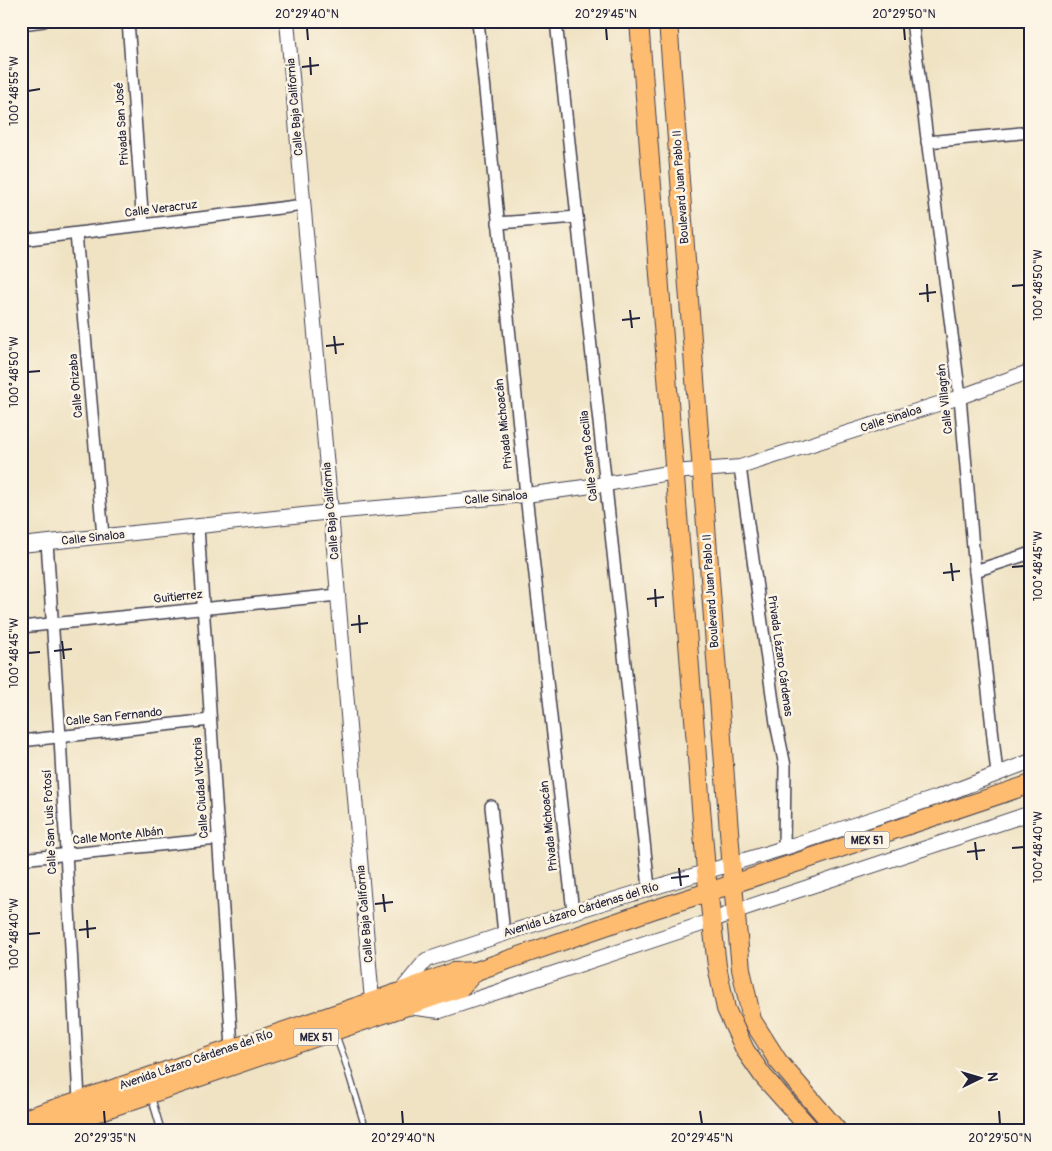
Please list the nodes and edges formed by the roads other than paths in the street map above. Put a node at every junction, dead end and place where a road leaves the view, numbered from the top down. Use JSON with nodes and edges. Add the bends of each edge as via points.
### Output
{"nodes":[{"id":1,"x":44,"y":21,"type":"edge"},
{"id":2,"x":128,"y":21,"type":"edge"},
{"id":3,"x":287,"y":21,"type":"edge"},
{"id":4,"x":478,"y":21,"type":"edge"},
{"id":5,"x":556,"y":21,"type":"edge"},
{"id":6,"x":639,"y":21,"type":"edge"},
{"id":7,"x":668,"y":21,"type":"edge"},
{"id":8,"x":912,"y":21,"type":"edge"},
{"id":9,"x":21,"y":24,"type":"edge"},
{"id":10,"x":1031,"y":132,"type":"edge"},
{"id":11,"x":927,"y":142,"type":"junction"},
{"id":12,"x":304,"y":205,"type":"junction"},
{"id":13,"x":578,"y":217,"type":"junction"},
{"id":14,"x":498,"y":223,"type":"junction"},
{"id":15,"x":144,"y":225,"type":"junction"},
{"id":16,"x":76,"y":234,"type":"junction"},
{"id":17,"x":21,"y":240,"type":"edge"},
{"id":18,"x":1031,"y":372,"type":"edge"},
{"id":19,"x":960,"y":397,"type":"junction"},
{"id":20,"x":740,"y":467,"type":"junction"},
{"id":21,"x":702,"y":470,"type":"junction"},
{"id":22,"x":674,"y":472,"type":"junction"},
{"id":23,"x":606,"y":484,"type":"junction"},
{"id":24,"x":526,"y":495,"type":"junction"},
{"id":25,"x":331,"y":512,"type":"junction"},
{"id":26,"x":198,"y":526,"type":"junction"},
{"id":27,"x":103,"y":536,"type":"junction"},
{"id":28,"x":47,"y":542,"type":"junction"},
{"id":29,"x":21,"y":545,"type":"edge"},
{"id":30,"x":1031,"y":553,"type":"edge"},
{"id":31,"x":975,"y":571,"type":"junction"},
{"id":32,"x":338,"y":595,"type":"junction"},
{"id":33,"x":203,"y":608,"type":"junction"},
{"id":34,"x":53,"y":623,"type":"junction"},
{"id":35,"x":21,"y":627,"type":"edge"},
{"id":36,"x":210,"y":720,"type":"junction"},
{"id":37,"x":60,"y":737,"type":"junction"},
{"id":38,"x":21,"y":741,"type":"edge"},
{"id":39,"x":1031,"y":761,"type":"edge"},
{"id":40,"x":997,"y":774,"type":"junction"},
{"id":41,"x":1031,"y":784,"type":"edge"},
{"id":42,"x":491,"y":806,"type":"dead end"},
{"id":43,"x":1031,"y":813,"type":"edge"},
{"id":44,"x":218,"y":839,"type":"junction"},
{"id":45,"x":784,"y":848,"type":"junction"},
{"id":46,"x":66,"y":855,"type":"junction"},
{"id":47,"x":21,"y":859,"type":"edge"},
{"id":48,"x":732,"y":864,"type":"junction"},
{"id":49,"x":706,"y":872,"type":"junction"},
{"id":50,"x":733,"y":884,"type":"junction"},
{"id":51,"x":649,"y":888,"type":"junction"},
{"id":52,"x":708,"y":892,"type":"junction"},
{"id":53,"x":736,"y":911,"type":"junction"},
{"id":54,"x":573,"y":912,"type":"junction"},
{"id":55,"x":711,"y":921,"type":"junction"},
{"id":56,"x":504,"y":934,"type":"junction"},
{"id":57,"x":402,"y":999,"type":"junction"},
{"id":58,"x":372,"y":1001,"type":"junction"},
{"id":59,"x":334,"y":1031,"type":"junction"},
{"id":60,"x":232,"y":1048,"type":"junction"},
{"id":61,"x":148,"y":1086,"type":"junction"},
{"id":62,"x":79,"y":1100,"type":"junction"},
{"id":63,"x":21,"y":1120,"type":"edge"},
{"id":64,"x":45,"y":1130,"type":"edge"},
{"id":65,"x":161,"y":1130,"type":"edge"},
{"id":66,"x":366,"y":1130,"type":"edge"},
{"id":67,"x":811,"y":1130,"type":"edge"},
{"id":68,"x":837,"y":1130,"type":"edge"}],
"edges":[{"from":1,"to":9,"type":"street"},
{"from":2,"to":15,"type":"street","name":"Privada San José"},
{"from":3,"to":12,"type":"street","name":"Calle Baja California"},
{"from":4,"to":14,"type":"street","name":"Privada Michoacán"},
{"from":5,"to":13,"type":"street","name":"Calle Santa Cecilia"},
{"from":6,"to":22,"type":"main road"},
{"from":7,"to":21,"type":"main road","name":"Boulevard Juan Pablo II"},
{"from":8,"to":11,"type":"street","name":"Calle Villagrán"},
{"from":10,"to":11,"type":"street"},
{"from":11,"to":19,"type":"street","name":"Calle Villagrán"},
{"from":12,"to":15,"type":"street","name":"Calle Veracruz"},
{"from":12,"to":25,"type":"street","name":"Calle Baja California"},
{"from":13,"to":14,"type":"street"},
{"from":13,"to":23,"type":"street","name":"Calle Santa Cecilia"},
{"from":14,"to":24,"type":"street","name":"Privada Michoacán"},
{"from":15,"to":16,"type":"street","name":"Calle Veracruz"},
{"from":16,"to":17,"type":"street","name":"Calle Veracruz"},
{"from":16,"to":27,"type":"street","name":"Calle Orizaba"},
{"from":18,"to":19,"type":"street","name":"Calle Sinaloa"},
{"from":19,"to":20,"type":"street","name":"Calle Sinaloa"},
{"from":19,"to":31,"type":"street","name":"Calle Villagrán"},
{"from":20,"to":21,"type":"street","name":"Calle Sinaloa"},
{"from":20,"to":45,"type":"street","name":"Privada Lázaro Cárdenas","via":[[776,723],[785,766]]},
{"from":21,"to":22,"type":"street","name":"Calle Sinaloa"},
{"from":21,"to":48,"type":"main road","name":"Boulevard Juan Pablo II"},
{"from":22,"to":23,"type":"street","name":"Calle Sinaloa"},
{"from":22,"to":49,"type":"main road"},
{"from":23,"to":24,"type":"street","name":"Calle Sinaloa"},
{"from":23,"to":51,"type":"street","name":"Calle Santa Cecilia"},
{"from":24,"to":25,"type":"street","name":"Calle Sinaloa"},
{"from":24,"to":54,"type":"street","name":"Privada Michoacán"},
{"from":25,"to":26,"type":"street","name":"Calle Sinaloa"},
{"from":25,"to":32,"type":"street","name":"Calle Baja California"},
{"from":26,"to":27,"type":"street","name":"Calle Sinaloa"},
{"from":26,"to":33,"type":"street","name":"Calle Ciudad Victoria"},
{"from":27,"to":28,"type":"street","name":"Calle Sinaloa"},
{"from":28,"to":29,"type":"street","name":"Calle Sinaloa"},
{"from":28,"to":34,"type":"street","name":"Calle San Luis Potosí"},
{"from":30,"to":31,"type":"street"},
{"from":31,"to":40,"type":"street","name":"Calle Villagrán"},
{"from":32,"to":33,"type":"street","name":"Guitierrez"},
{"from":32,"to":58,"type":"street","name":"Calle Baja California"},
{"from":33,"to":34,"type":"street","name":"Guitierrez"},
{"from":33,"to":36,"type":"street","name":"Calle Ciudad Victoria"},
{"from":34,"to":35,"type":"street","name":"Guitierrez"},
{"from":34,"to":37,"type":"street","name":"Calle San Luis Potosí"},
{"from":36,"to":37,"type":"street","name":"Calle San Fernando"},
{"from":36,"to":44,"type":"street","name":"Calle Ciudad Victoria"},
{"from":37,"to":38,"type":"street","name":"Calle San Fernando"},
{"from":37,"to":46,"type":"street","name":"Calle San Luis Potosí"},
{"from":39,"to":40,"type":"street","name":"Avenida Lázaro Cárdenas del Río"},
{"from":40,"to":45,"type":"street","name":"Avenida Lázaro Cárdenas del Río"},
{"from":41,"to":50,"type":"main road","name":"Avenida Lázaro Cárdenas del Río","number":"MEX 51"},
{"from":42,"to":56,"type":"street"},
{"from":43,"to":53,"type":"street","name":"Avenida Lázaro Cárdenas del Río"},
{"from":44,"to":46,"type":"street","name":"Calle Monte Albán"},
{"from":44,"to":60,"type":"street","name":"Calle Ciudad Victoria"},
{"from":45,"to":48,"type":"street","name":"Avenida Lázaro Cárdenas del Río"},
{"from":46,"to":47,"type":"street","name":"Calle Monte Albán"},
{"from":46,"to":62,"type":"street","name":"Calle San Luis Potosí"},
{"from":48,"to":49,"type":"street","name":"Avenida Lázaro Cárdenas del Río"},
{"from":48,"to":50,"type":"main road","name":"Boulevard Juan Pablo II"},
{"from":49,"to":51,"type":"street","name":"Avenida Lázaro Cárdenas del Río"},
{"from":49,"to":52,"type":"main road"},
{"from":50,"to":52,"type":"main road","name":"Avenida Lázaro Cárdenas del Río","number":"MEX 51"},
{"from":50,"to":53,"type":"main road","name":"Boulevard Juan Pablo II"},
{"from":51,"to":54,"type":"street","name":"Avenida Lázaro Cárdenas del Río"},
{"from":52,"to":55,"type":"main road"},
{"from":52,"to":57,"type":"main road","name":"Avenida Lázaro Cárdenas del Río","number":"MEX 51","via":[[476,971],[460,988]]},
{"from":53,"to":55,"type":"street","name":"Avenida Lázaro Cárdenas del Río"},
{"from":53,"to":68,"type":"main road","name":"Boulevard Juan Pablo II","via":[[752,1020],[778,1060]]},
{"from":54,"to":56,"type":"street","name":"Avenida Lázaro Cárdenas del Río"},
{"from":55,"to":57,"type":"street","name":"Avenida Lázaro Cárdenas del Río","via":[[440,1010]]},
{"from":55,"to":67,"type":"main road","via":[[726,1009],[745,1050],[763,1076]]},
{"from":56,"to":57,"type":"street","name":"Avenida Lázaro Cárdenas del Río","via":[[426,960]]},
{"from":57,"to":58,"type":"main road","name":"Avenida Lázaro Cárdenas del Río","number":"MEX 51"},
{"from":57,"to":59,"type":"main road","name":"Avenida Lázaro Cárdenas del Río","number":"MEX 51"},
{"from":58,"to":60,"type":"main road","name":"Avenida Lázaro Cárdenas del Río","number":"MEX 51"},
{"from":59,"to":61,"type":"main road","name":"Avenida Lázaro Cárdenas del Río","number":"MEX 51"},
{"from":59,"to":66,"type":"lane"},
{"from":60,"to":61,"type":"main road","name":"Avenida Lázaro Cárdenas del Río","number":"MEX 51"},
{"from":61,"to":62,"type":"main road","name":"Avenida Lázaro Cárdenas del Río","number":"MEX 51"},
{"from":61,"to":64,"type":"main road","name":"Avenida Lázaro Cárdenas del Río","number":"MEX 51"},
{"from":61,"to":65,"type":"lane"},
{"from":62,"to":63,"type":"main road","name":"Avenida Lázaro Cárdenas del Río","number":"MEX 51"}]}
